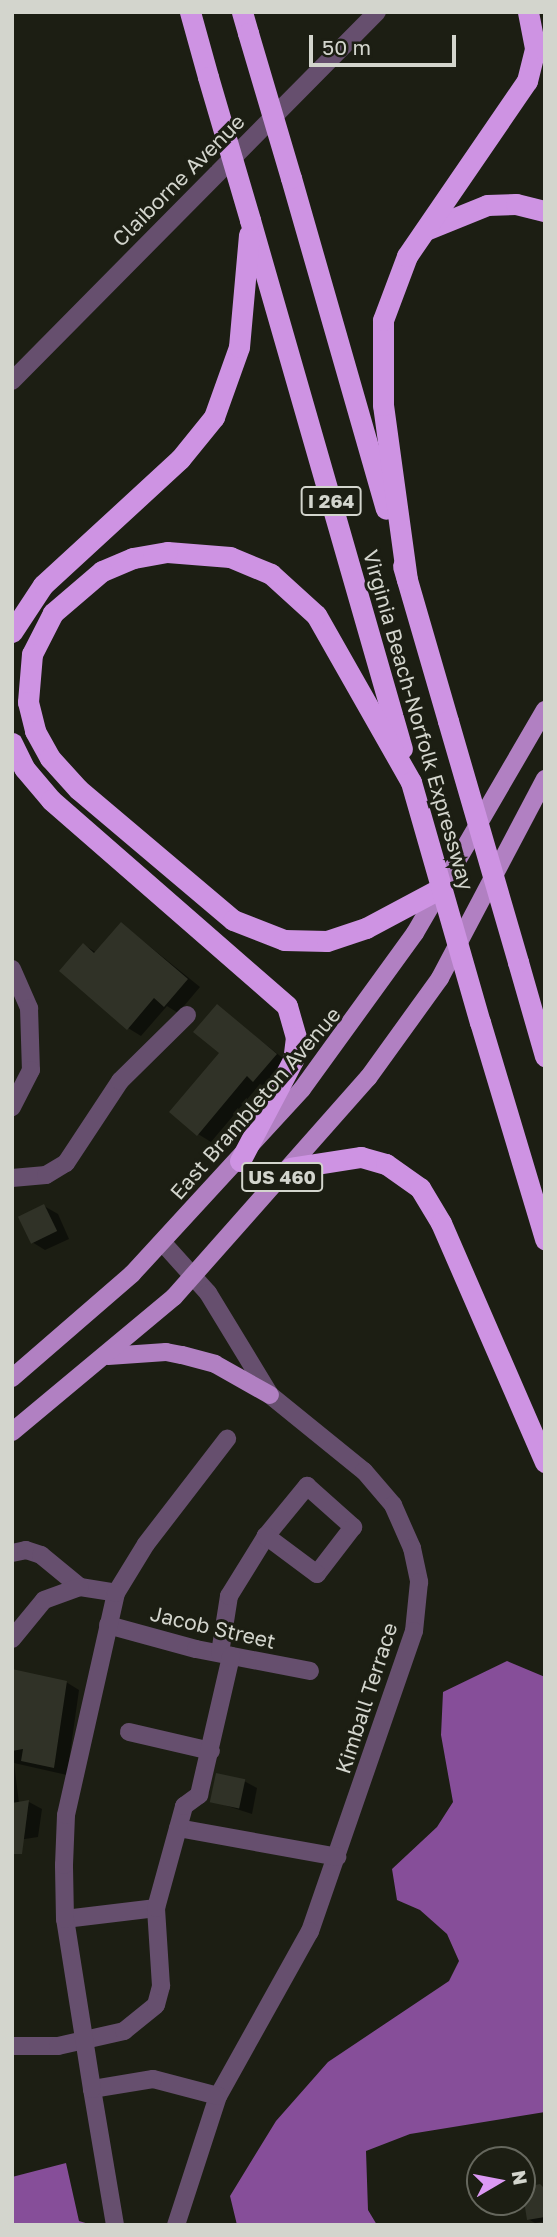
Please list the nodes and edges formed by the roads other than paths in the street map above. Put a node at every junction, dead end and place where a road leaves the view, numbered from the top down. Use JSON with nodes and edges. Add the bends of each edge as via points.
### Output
{"nodes":[{"id":1,"x":190,"y":12,"type":"edge"},
{"id":2,"x":242,"y":12,"type":"edge"},
{"id":3,"x":377,"y":12,"type":"edge"},
{"id":4,"x":527,"y":12,"type":"edge"},
{"id":5,"x":545,"y":211,"type":"edge"},
{"id":6,"x":250,"y":220,"type":"junction"},
{"id":7,"x":424,"y":232,"type":"junction"},
{"id":8,"x":12,"y":381,"type":"edge"},
{"id":9,"x":407,"y":580,"type":"junction"},
{"id":10,"x":12,"y":632,"type":"edge"},
{"id":11,"x":545,"y":710,"type":"edge"},
{"id":12,"x":12,"y":743,"type":"edge"},
{"id":13,"x":545,"y":779,"type":"edge"},
{"id":14,"x":411,"y":782,"type":"junction"},
{"id":15,"x":441,"y":888,"type":"junction"},
{"id":16,"x":12,"y":969,"type":"edge"},
{"id":17,"x":187,"y":1015,"type":"dead end"},
{"id":18,"x":545,"y":1056,"type":"edge"},
{"id":19,"x":12,"y":1107,"type":"edge"},
{"id":20,"x":240,"y":1161,"type":"junction"},
{"id":21,"x":290,"y":1168,"type":"junction"},
{"id":22,"x":12,"y":1178,"type":"edge"},
{"id":23,"x":545,"y":1239,"type":"edge"},
{"id":24,"x":163,"y":1243,"type":"junction"},
{"id":25,"x":195,"y":1275,"type":"junction"},
{"id":26,"x":108,"y":1356,"type":"junction"},
{"id":27,"x":12,"y":1378,"type":"edge"},
{"id":28,"x":270,"y":1395,"type":"junction"},
{"id":29,"x":12,"y":1432,"type":"edge"},
{"id":30,"x":227,"y":1438,"type":"dead end"},
{"id":31,"x":545,"y":1462,"type":"edge"},
{"id":32,"x":266,"y":1536,"type":"junction"},
{"id":33,"x":12,"y":1553,"type":"edge"},
{"id":34,"x":80,"y":1587,"type":"junction"},
{"id":35,"x":116,"y":1593,"type":"junction"},
{"id":36,"x":108,"y":1625,"type":"junction"},
{"id":37,"x":12,"y":1639,"type":"edge"},
{"id":38,"x":225,"y":1654,"type":"junction"},
{"id":39,"x":310,"y":1671,"type":"dead end"},
{"id":40,"x":130,"y":1732,"type":"dead end"},
{"id":41,"x":211,"y":1751,"type":"junction"},
{"id":42,"x":178,"y":1828,"type":"junction"},
{"id":43,"x":337,"y":1857,"type":"junction"},
{"id":44,"x":156,"y":1908,"type":"junction"},
{"id":45,"x":65,"y":1919,"type":"junction"},
{"id":46,"x":85,"y":2041,"type":"junction"},
{"id":47,"x":12,"y":2046,"type":"edge"},
{"id":48,"x":92,"y":2089,"type":"junction"},
{"id":49,"x":218,"y":2096,"type":"junction"},
{"id":50,"x":115,"y":2225,"type":"edge"},
{"id":51,"x":176,"y":2225,"type":"edge"}],
"edges":[{"from":1,"to":6,"type":"highway","name":"Virginia Beach-Norfolk Expressway","number":"I 264","bridge":true},
{"from":2,"to":9,"type":"highway","name":"Virginia Beach-Norfolk Expressway","number":"I 264","bridge":true},
{"from":3,"to":8,"type":"street","name":"Claiborne Avenue"},
{"from":4,"to":7,"type":"highway","via":[[535,48],[527,81]]},
{"from":5,"to":7,"type":"highway","via":[[487,205]]},
{"from":6,"to":10,"type":"highway","via":[[239,347],[214,417],[180,459],[43,585]]},
{"from":6,"to":14,"type":"highway","name":"Virginia Beach-Norfolk Expressway","number":"I 264"},
{"from":7,"to":9,"type":"highway","via":[[393,285],[380,337],[383,404]]},
{"from":9,"to":18,"type":"highway","name":"Virginia Beach-Norfolk Expressway","number":"I 264","bridge":true},
{"from":11,"to":15,"type":"main road","name":"East Brambleton Avenue","number":"US 460"},
{"from":12,"to":20,"type":"highway","via":[[24,768],[51,800],[287,1006],[296,1037],[293,1060]]},
{"from":13,"to":21,"type":"main road","number":"US 460","via":[[440,978],[393,1046]]},
{"from":14,"to":15,"type":"highway","via":[[316,615],[271,575],[230,557],[167,552],[133,558],[102,571],[62,602],[44,625],[32,654],[28,702],[35,732],[50,758],[78,789],[233,920],[284,940],[327,942],[366,928]]},
{"from":14,"to":23,"type":"highway","name":"Virginia Beach-Norfolk Expressway","number":"I 264","bridge":true},
{"from":15,"to":20,"type":"main road","name":"East Brambleton Avenue","number":"US 460","via":[[359,1016]]},
{"from":16,"to":19,"type":"street","via":[[29,1008],[32,1070]]},
{"from":17,"to":22,"type":"street","via":[[120,1081],[66,1163],[46,1175]]},
{"from":20,"to":24,"type":"main road","name":"East Brambleton Avenue","number":"US 460"},
{"from":21,"to":25,"type":"main road","number":"US 460"},
{"from":21,"to":31,"type":"highway","via":[[362,1157],[386,1164],[420,1188],[441,1223]]},
{"from":24,"to":25,"type":"street","name":"Kimball Terrace"},
{"from":24,"to":27,"type":"main road","name":"East Brambleton Avenue","number":"US 460"},
{"from":25,"to":26,"type":"main road","number":"US 460"},
{"from":25,"to":28,"type":"street","name":"Kimball Terrace"},
{"from":26,"to":28,"type":"main road","via":[[182,1355],[215,1364]]},
{"from":26,"to":29,"type":"main road","number":"US 460"},
{"from":28,"to":43,"type":"street","name":"Kimball Terrace","via":[[364,1471],[393,1505],[412,1549],[419,1582],[414,1630]]},
{"from":30,"to":35,"type":"street","via":[[146,1544]]},
{"from":32,"to":32,"type":"street","via":[[307,1486],[353,1527],[317,1574]]},
{"from":32,"to":38,"type":"street","via":[[229,1596]]},
{"from":33,"to":34,"type":"street","via":[[26,1550],[41,1555]]},
{"from":34,"to":35,"type":"street"},
{"from":34,"to":37,"type":"street","via":[[44,1600]]},
{"from":35,"to":36,"type":"street"},
{"from":36,"to":38,"type":"street","name":"Jacob Street"},
{"from":36,"to":45,"type":"street","via":[[66,1815]]},
{"from":38,"to":39,"type":"street","name":"Jacob Street"},
{"from":38,"to":41,"type":"street"},
{"from":40,"to":41,"type":"street"},
{"from":41,"to":42,"type":"street","via":[[199,1795],[184,1806]]},
{"from":42,"to":43,"type":"street"},
{"from":42,"to":44,"type":"street"},
{"from":43,"to":49,"type":"street","name":"Kimball Terrace","via":[[310,1931]]},
{"from":44,"to":45,"type":"street"},
{"from":44,"to":46,"type":"street","via":[[161,1986],[156,2006],[124,2031]]},
{"from":45,"to":46,"type":"street"},
{"from":46,"to":47,"type":"street"},
{"from":46,"to":48,"type":"street"},
{"from":48,"to":49,"type":"street","via":[[153,2079]]},
{"from":48,"to":50,"type":"street"},
{"from":49,"to":51,"type":"street","name":"Kimball Terrace"}]}
